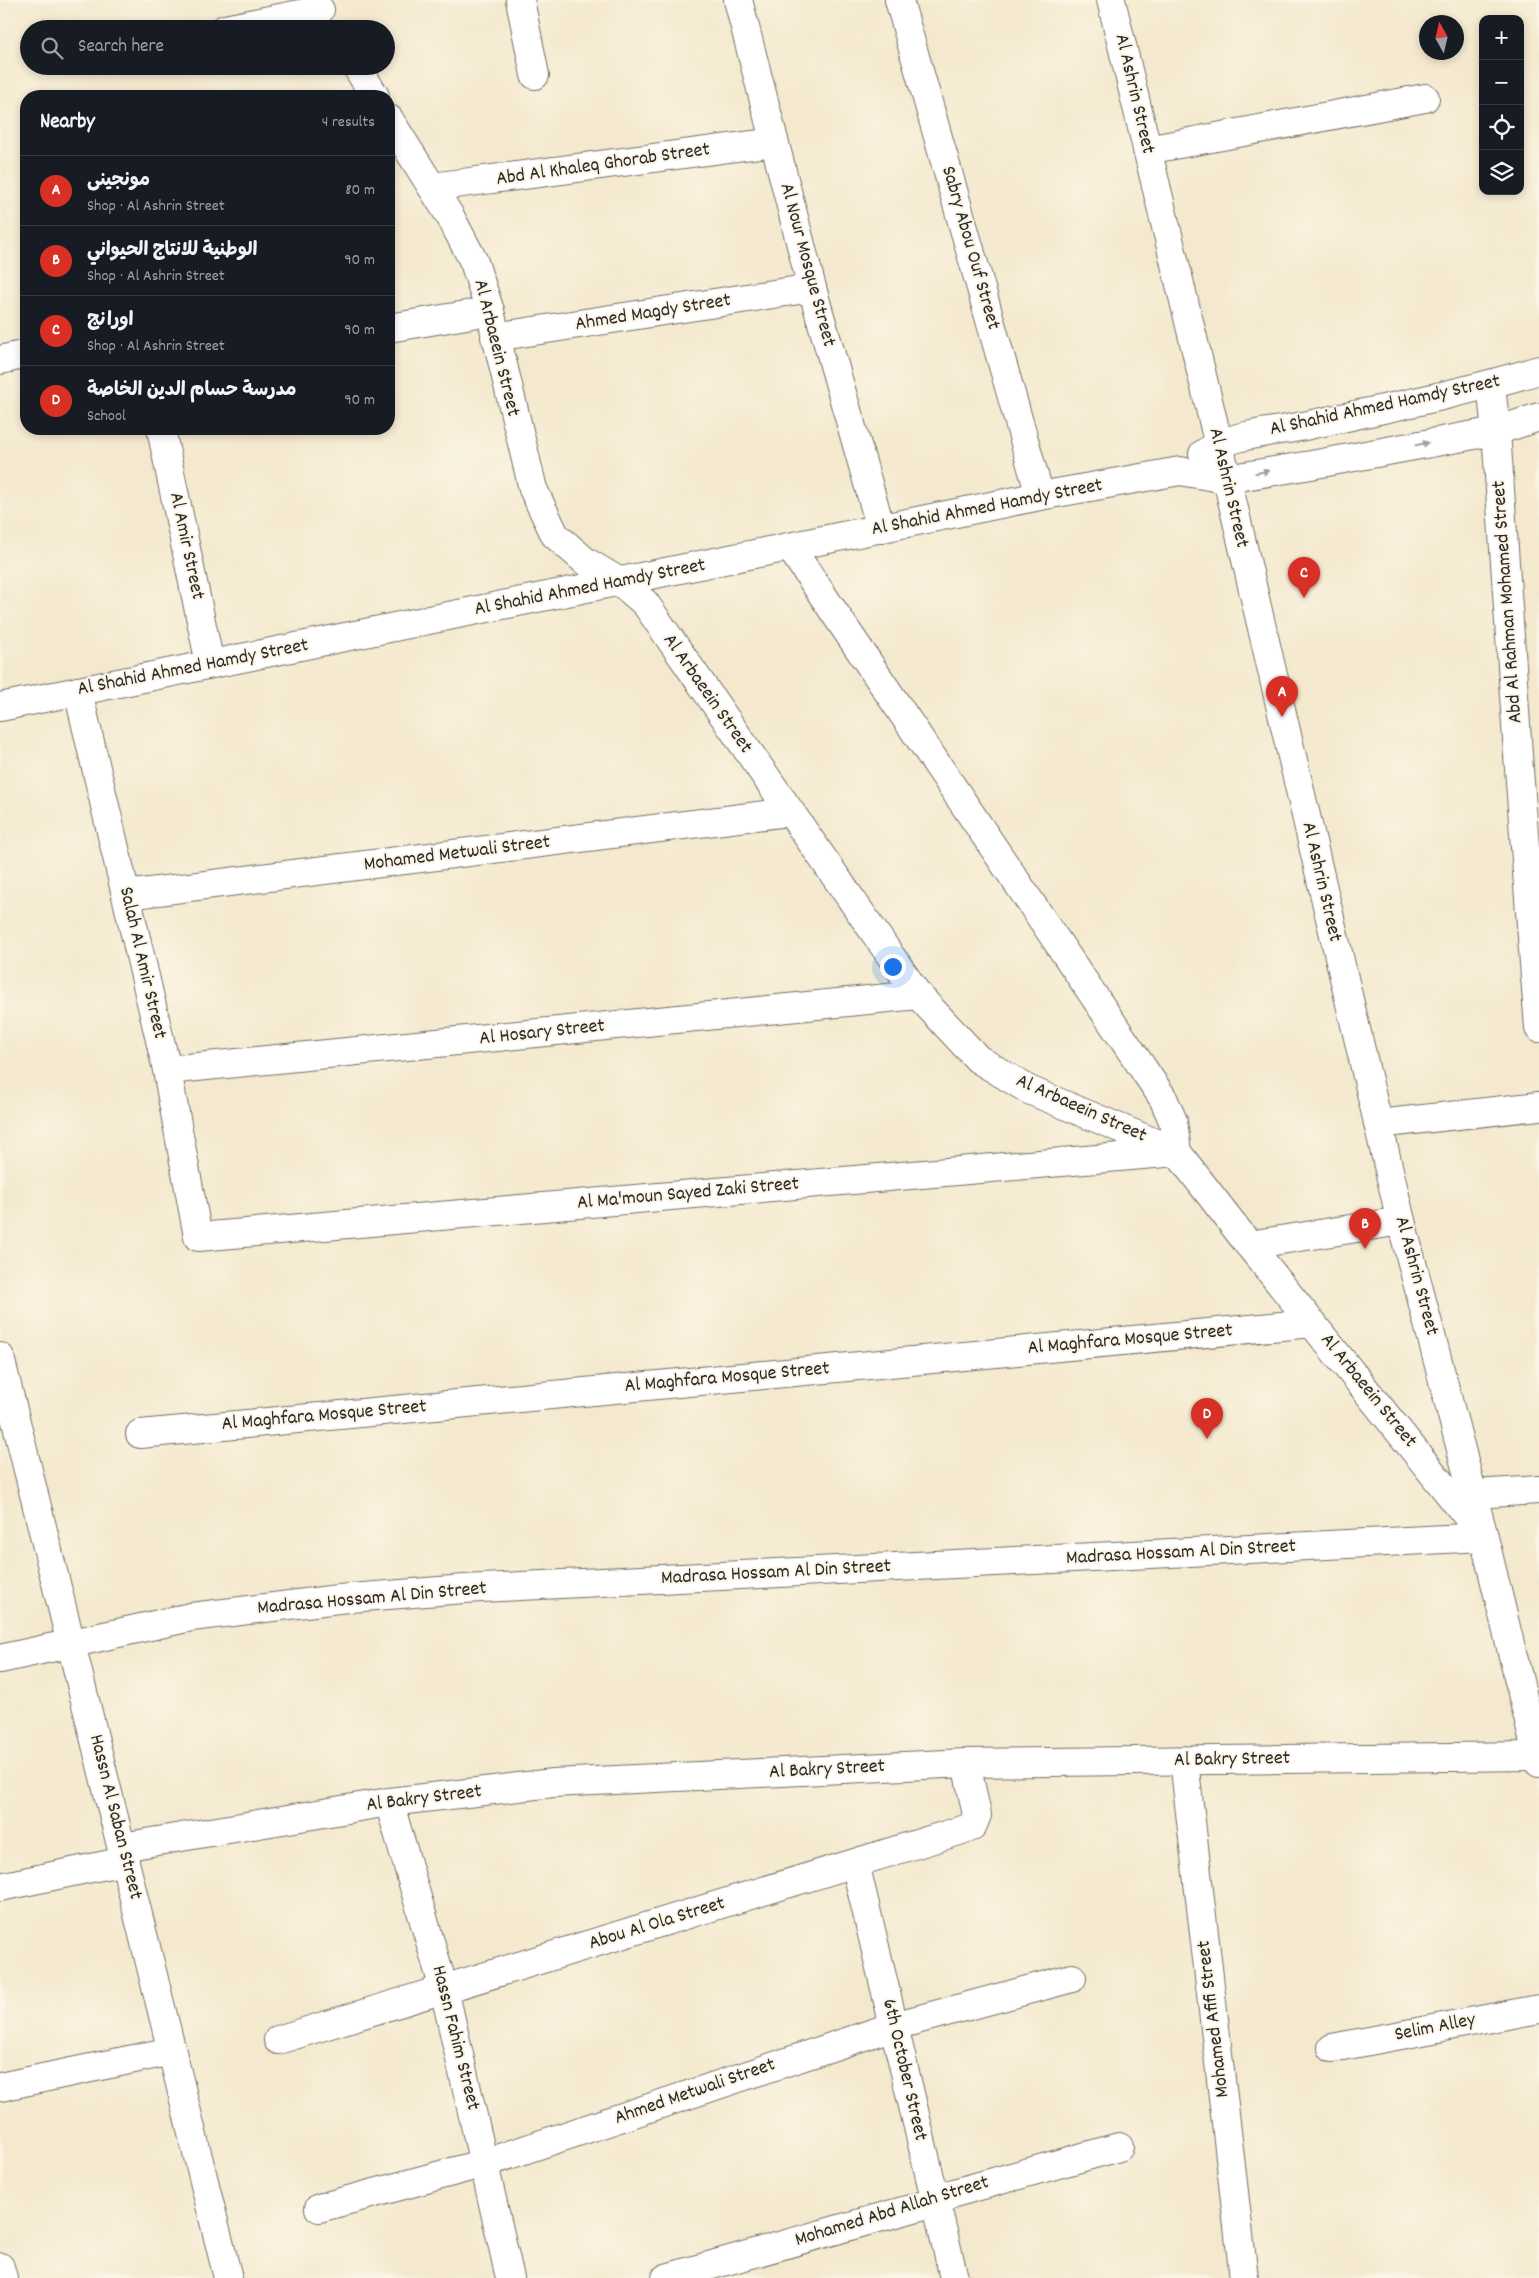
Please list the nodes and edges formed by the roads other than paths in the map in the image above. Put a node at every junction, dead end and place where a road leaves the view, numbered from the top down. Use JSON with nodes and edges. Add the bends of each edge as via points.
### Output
{"nodes":[{"id":1,"x":520,"y":0,"type":"edge"},
{"id":2,"x":738,"y":0,"type":"edge"},
{"id":3,"x":899,"y":0,"type":"edge"},
{"id":4,"x":1111,"y":0,"type":"edge"},
{"id":5,"x":322,"y":13,"type":"edge"},
{"id":6,"x":279,"y":20,"type":"edge"},
{"id":7,"x":362,"y":75,"type":"edge"},
{"id":8,"x":535,"y":75,"type":"dead end"},
{"id":9,"x":371,"y":90,"type":"edge"},
{"id":10,"x":1425,"y":98,"type":"dead end"},
{"id":11,"x":395,"y":128,"type":"edge"},
{"id":12,"x":774,"y":142,"type":"junction"},
{"id":13,"x":1147,"y":150,"type":"junction"},
{"id":14,"x":432,"y":187,"type":"junction"},
{"id":15,"x":812,"y":288,"type":"junction"},
{"id":16,"x":493,"y":324,"type":"junction"},
{"id":17,"x":395,"y":328,"type":"edge"},
{"id":18,"x":1539,"y":370,"type":"edge"},
{"id":19,"x":1491,"y":385,"type":"junction"},
{"id":20,"x":1539,"y":417,"type":"edge"},
{"id":21,"x":1496,"y":430,"type":"junction"},
{"id":22,"x":162,"y":435,"type":"edge"},
{"id":23,"x":1218,"y":443,"type":"junction"},
{"id":24,"x":1180,"y":471,"type":"junction"},
{"id":25,"x":1226,"y":479,"type":"junction"},
{"id":26,"x":1040,"y":496,"type":"junction"},
{"id":27,"x":881,"y":529,"type":"junction"},
{"id":28,"x":790,"y":547,"type":"junction"},
{"id":29,"x":620,"y":582,"type":"junction"},
{"id":30,"x":210,"y":664,"type":"junction"},
{"id":31,"x":78,"y":691,"type":"junction"},
{"id":32,"x":0,"y":707,"type":"edge"},
{"id":33,"x":1529,"y":768,"type":"edge"},
{"id":34,"x":788,"y":812,"type":"junction"},
{"id":35,"x":126,"y":895,"type":"junction"},
{"id":36,"x":918,"y":995,"type":"junction"},
{"id":37,"x":1539,"y":1028,"type":"edge"},
{"id":38,"x":167,"y":1070,"type":"junction"},
{"id":39,"x":1539,"y":1106,"type":"edge"},
{"id":40,"x":1378,"y":1124,"type":"junction"},
{"id":41,"x":1178,"y":1152,"type":"junction"},
{"id":42,"x":1401,"y":1221,"type":"junction"},
{"id":43,"x":198,"y":1237,"type":"joint"},
{"id":44,"x":1249,"y":1245,"type":"junction"},
{"id":45,"x":1314,"y":1323,"type":"junction"},
{"id":46,"x":0,"y":1357,"type":"edge"},
{"id":47,"x":140,"y":1434,"type":"dead end"},
{"id":48,"x":10,"y":1442,"type":"edge"},
{"id":49,"x":1539,"y":1490,"type":"edge"},
{"id":50,"x":1473,"y":1494,"type":"junction"},
{"id":51,"x":1484,"y":1537,"type":"junction"},
{"id":52,"x":72,"y":1641,"type":"junction"},
{"id":53,"x":0,"y":1659,"type":"edge"},
{"id":54,"x":1533,"y":1717,"type":"edge"},
{"id":55,"x":1538,"y":1760,"type":"edge"},
{"id":56,"x":1184,"y":1761,"type":"junction"},
{"id":57,"x":966,"y":1763,"type":"junction"},
{"id":58,"x":389,"y":1802,"type":"junction"},
{"id":59,"x":124,"y":1854,"type":"junction"},
{"id":60,"x":855,"y":1863,"type":"junction"},
{"id":61,"x":0,"y":1887,"type":"edge"},
{"id":62,"x":1072,"y":1978,"type":"dead end"},
{"id":63,"x":444,"y":1989,"type":"junction"},
{"id":64,"x":1539,"y":2009,"type":"edge"},
{"id":65,"x":894,"y":2026,"type":"junction"},
{"id":66,"x":278,"y":2040,"type":"dead end"},
{"id":67,"x":1332,"y":2048,"type":"dead end"},
{"id":68,"x":172,"y":2051,"type":"junction"},
{"id":69,"x":0,"y":2087,"type":"edge"},
{"id":70,"x":1118,"y":2147,"type":"dead end"},
{"id":71,"x":485,"y":2163,"type":"junction"},
{"id":72,"x":934,"y":2202,"type":"junction"},
{"id":73,"x":318,"y":2208,"type":"dead end"},
{"id":74,"x":0,"y":2267,"type":"edge"},
{"id":75,"x":3,"y":2278,"type":"edge"},
{"id":76,"x":228,"y":2278,"type":"edge"},
{"id":77,"x":510,"y":2278,"type":"edge"},
{"id":78,"x":666,"y":2278,"type":"edge"},
{"id":79,"x":954,"y":2278,"type":"edge"},
{"id":80,"x":1244,"y":2278,"type":"edge"}],
"edges":[{"from":1,"to":8,"type":"street"},
{"from":2,"to":12,"type":"street","name":"Al Nour Mosque Street"},
{"from":3,"to":26,"type":"street","name":"Sabry Abou Ouf Street"},
{"from":4,"to":13,"type":"street","name":"Al Ashrin Street"},
{"from":5,"to":6,"type":"street"},
{"from":7,"to":9,"type":"street"},
{"from":10,"to":13,"type":"street"},
{"from":11,"to":14,"type":"street","name":"Al Arbaeein Street"},
{"from":12,"to":14,"type":"street","name":"Abd Al Khaleq Ghorab Street"},
{"from":12,"to":15,"type":"street","name":"Al Nour Mosque Street"},
{"from":13,"to":23,"type":"street","name":"Al Ashrin Street"},
{"from":14,"to":16,"type":"street","name":"Al Arbaeein Street","via":[[474,262]]},
{"from":15,"to":16,"type":"street","name":"Ahmed Magdy Street"},
{"from":15,"to":27,"type":"street","name":"Al Nour Mosque Street"},
{"from":16,"to":17,"type":"street","name":"Ahmed Magdy Street"},
{"from":16,"to":29,"type":"street","name":"Al Arbaeein Street","via":[[532,489],[555,535],[586,561]]},
{"from":18,"to":19,"type":"street","name":"Al Shahid Ahmed Hamdy Street"},
{"from":19,"to":21,"type":"street","name":"Abd Al Rahman Mohamed Street"},
{"from":19,"to":23,"type":"street","name":"Al Shahid Ahmed Hamdy Street"},
{"from":20,"to":21,"type":"street","name":"Al Shahid Ahmed Hamdy Street"},
{"from":25,"to":21,"type":"street","name":"Al Shahid Ahmed Hamdy Street","one_way":true},
{"from":21,"to":33,"type":"street","name":"Abd Al Rahman Mohamed Street"},
{"from":22,"to":30,"type":"street","name":"Al Amir Street"},
{"from":23,"to":24,"type":"street","name":"Al Shahid Ahmed Hamdy Street"},
{"from":23,"to":25,"type":"street","name":"Al Ashrin Street"},
{"from":24,"to":25,"type":"street","name":"Al Shahid Ahmed Hamdy Street"},
{"from":24,"to":26,"type":"street","name":"Al Shahid Ahmed Hamdy Street"},
{"from":25,"to":40,"type":"street","name":"Al Ashrin Street"},
{"from":26,"to":27,"type":"street","name":"Al Shahid Ahmed Hamdy Street"},
{"from":27,"to":28,"type":"street","name":"Al Shahid Ahmed Hamdy Street"},
{"from":28,"to":29,"type":"street","name":"Al Shahid Ahmed Hamdy Street"},
{"from":28,"to":41,"type":"street","name":"Al Arbaeein Street","via":[[1163,1098],[1173,1121]]},
{"from":29,"to":30,"type":"street","name":"Al Shahid Ahmed Hamdy Street"},
{"from":29,"to":34,"type":"street","name":"Al Arbaeein Street","via":[[645,603]]},
{"from":30,"to":31,"type":"street","name":"Al Shahid Ahmed Hamdy Street"},
{"from":31,"to":32,"type":"street","name":"Al Shahid Ahmed Hamdy Street"},
{"from":31,"to":35,"type":"street","name":"Salah Al Amir Street"},
{"from":33,"to":37,"type":"street","name":"Abd Al Rahman Mohamed Street"},
{"from":34,"to":35,"type":"street","name":"Mohamed Metwali Street"},
{"from":34,"to":36,"type":"street","name":"Al Arbaeein Street"},
{"from":35,"to":38,"type":"street","name":"Salah Al Amir Street"},
{"from":36,"to":38,"type":"street","name":"Al Hosary Street"},
{"from":36,"to":41,"type":"street","name":"Al Arbaeein Street","via":[[978,1059],[1029,1090]]},
{"from":38,"to":43,"type":"street","name":"Salah Al Amir Street"},
{"from":39,"to":40,"type":"street"},
{"from":40,"to":42,"type":"street","name":"Al Ashrin Street"},
{"from":41,"to":43,"type":"street","name":"Al Ma'moun Sayed Zaki Street"},
{"from":41,"to":44,"type":"street","name":"Al Arbaeein Street"},
{"from":42,"to":44,"type":"street"},
{"from":42,"to":50,"type":"street","name":"Al Ashrin Street"},
{"from":44,"to":45,"type":"street","name":"Al Arbaeein Street"},
{"from":45,"to":47,"type":"street","name":"Al Maghfara Mosque Street"},
{"from":45,"to":51,"type":"street","name":"Al Arbaeein Street"},
{"from":46,"to":48,"type":"street","name":"Hassn Al Saban Street"},
{"from":48,"to":52,"type":"street","name":"Hassn Al Saban Street"},
{"from":49,"to":50,"type":"street"},
{"from":50,"to":51,"type":"street","name":"Al Ashrin Street"},
{"from":51,"to":52,"type":"street","name":"Madrasa Hossam Al Din Street","via":[[464,1589],[338,1599],[191,1617]]},
{"from":51,"to":54,"type":"street","name":"Al Ashrin Street"},
{"from":52,"to":53,"type":"street","name":"Madrasa Hossam Al Din Street"},
{"from":52,"to":59,"type":"street","name":"Hassn Al Saban Street"},
{"from":54,"to":55,"type":"street","name":"Al Ashrin Street"},
{"from":55,"to":56,"type":"street","name":"Al Bakry Street"},
{"from":56,"to":57,"type":"street","name":"Al Bakry Street"},
{"from":56,"to":80,"type":"street","name":"Mohamed Afifi Street"},
{"from":57,"to":58,"type":"street","name":"Al Bakry Street","via":[[553,1783]]},
{"from":57,"to":60,"type":"street","name":"Abou Al Ola Street","via":[[977,1815],[972,1827]]},
{"from":58,"to":59,"type":"street","name":"Al Bakry Street"},
{"from":58,"to":63,"type":"street","name":"Hassn Fahim Street"},
{"from":59,"to":61,"type":"street","name":"Al Bakry Street"},
{"from":59,"to":68,"type":"street","name":"Hassn Al Saban Street"},
{"from":60,"to":63,"type":"street","name":"Abou Al Ola Street"},
{"from":60,"to":65,"type":"street","name":"6th October Street"},
{"from":62,"to":65,"type":"street","name":"Ahmed Metwali Street"},
{"from":63,"to":66,"type":"street","name":"Abou Al Ola Street"},
{"from":63,"to":71,"type":"street","name":"Hassn Fahim Street"},
{"from":64,"to":67,"type":"street","name":"Selim Alley"},
{"from":65,"to":71,"type":"street","name":"Ahmed Metwali Street"},
{"from":65,"to":72,"type":"street","name":"6th October Street"},
{"from":68,"to":69,"type":"street"},
{"from":68,"to":76,"type":"street","name":"Hassn Al Saban Street"},
{"from":70,"to":72,"type":"street","name":"Mohamed Abd Allah Street","via":[[954,2192]]},
{"from":71,"to":73,"type":"street","name":"Ahmed Metwali Street"},
{"from":71,"to":77,"type":"street","name":"Hassn Fahim Street"},
{"from":72,"to":78,"type":"street","name":"Mohamed Abd Allah Street"},
{"from":72,"to":79,"type":"street","name":"6th October Street"},
{"from":74,"to":75,"type":"street"}]}
